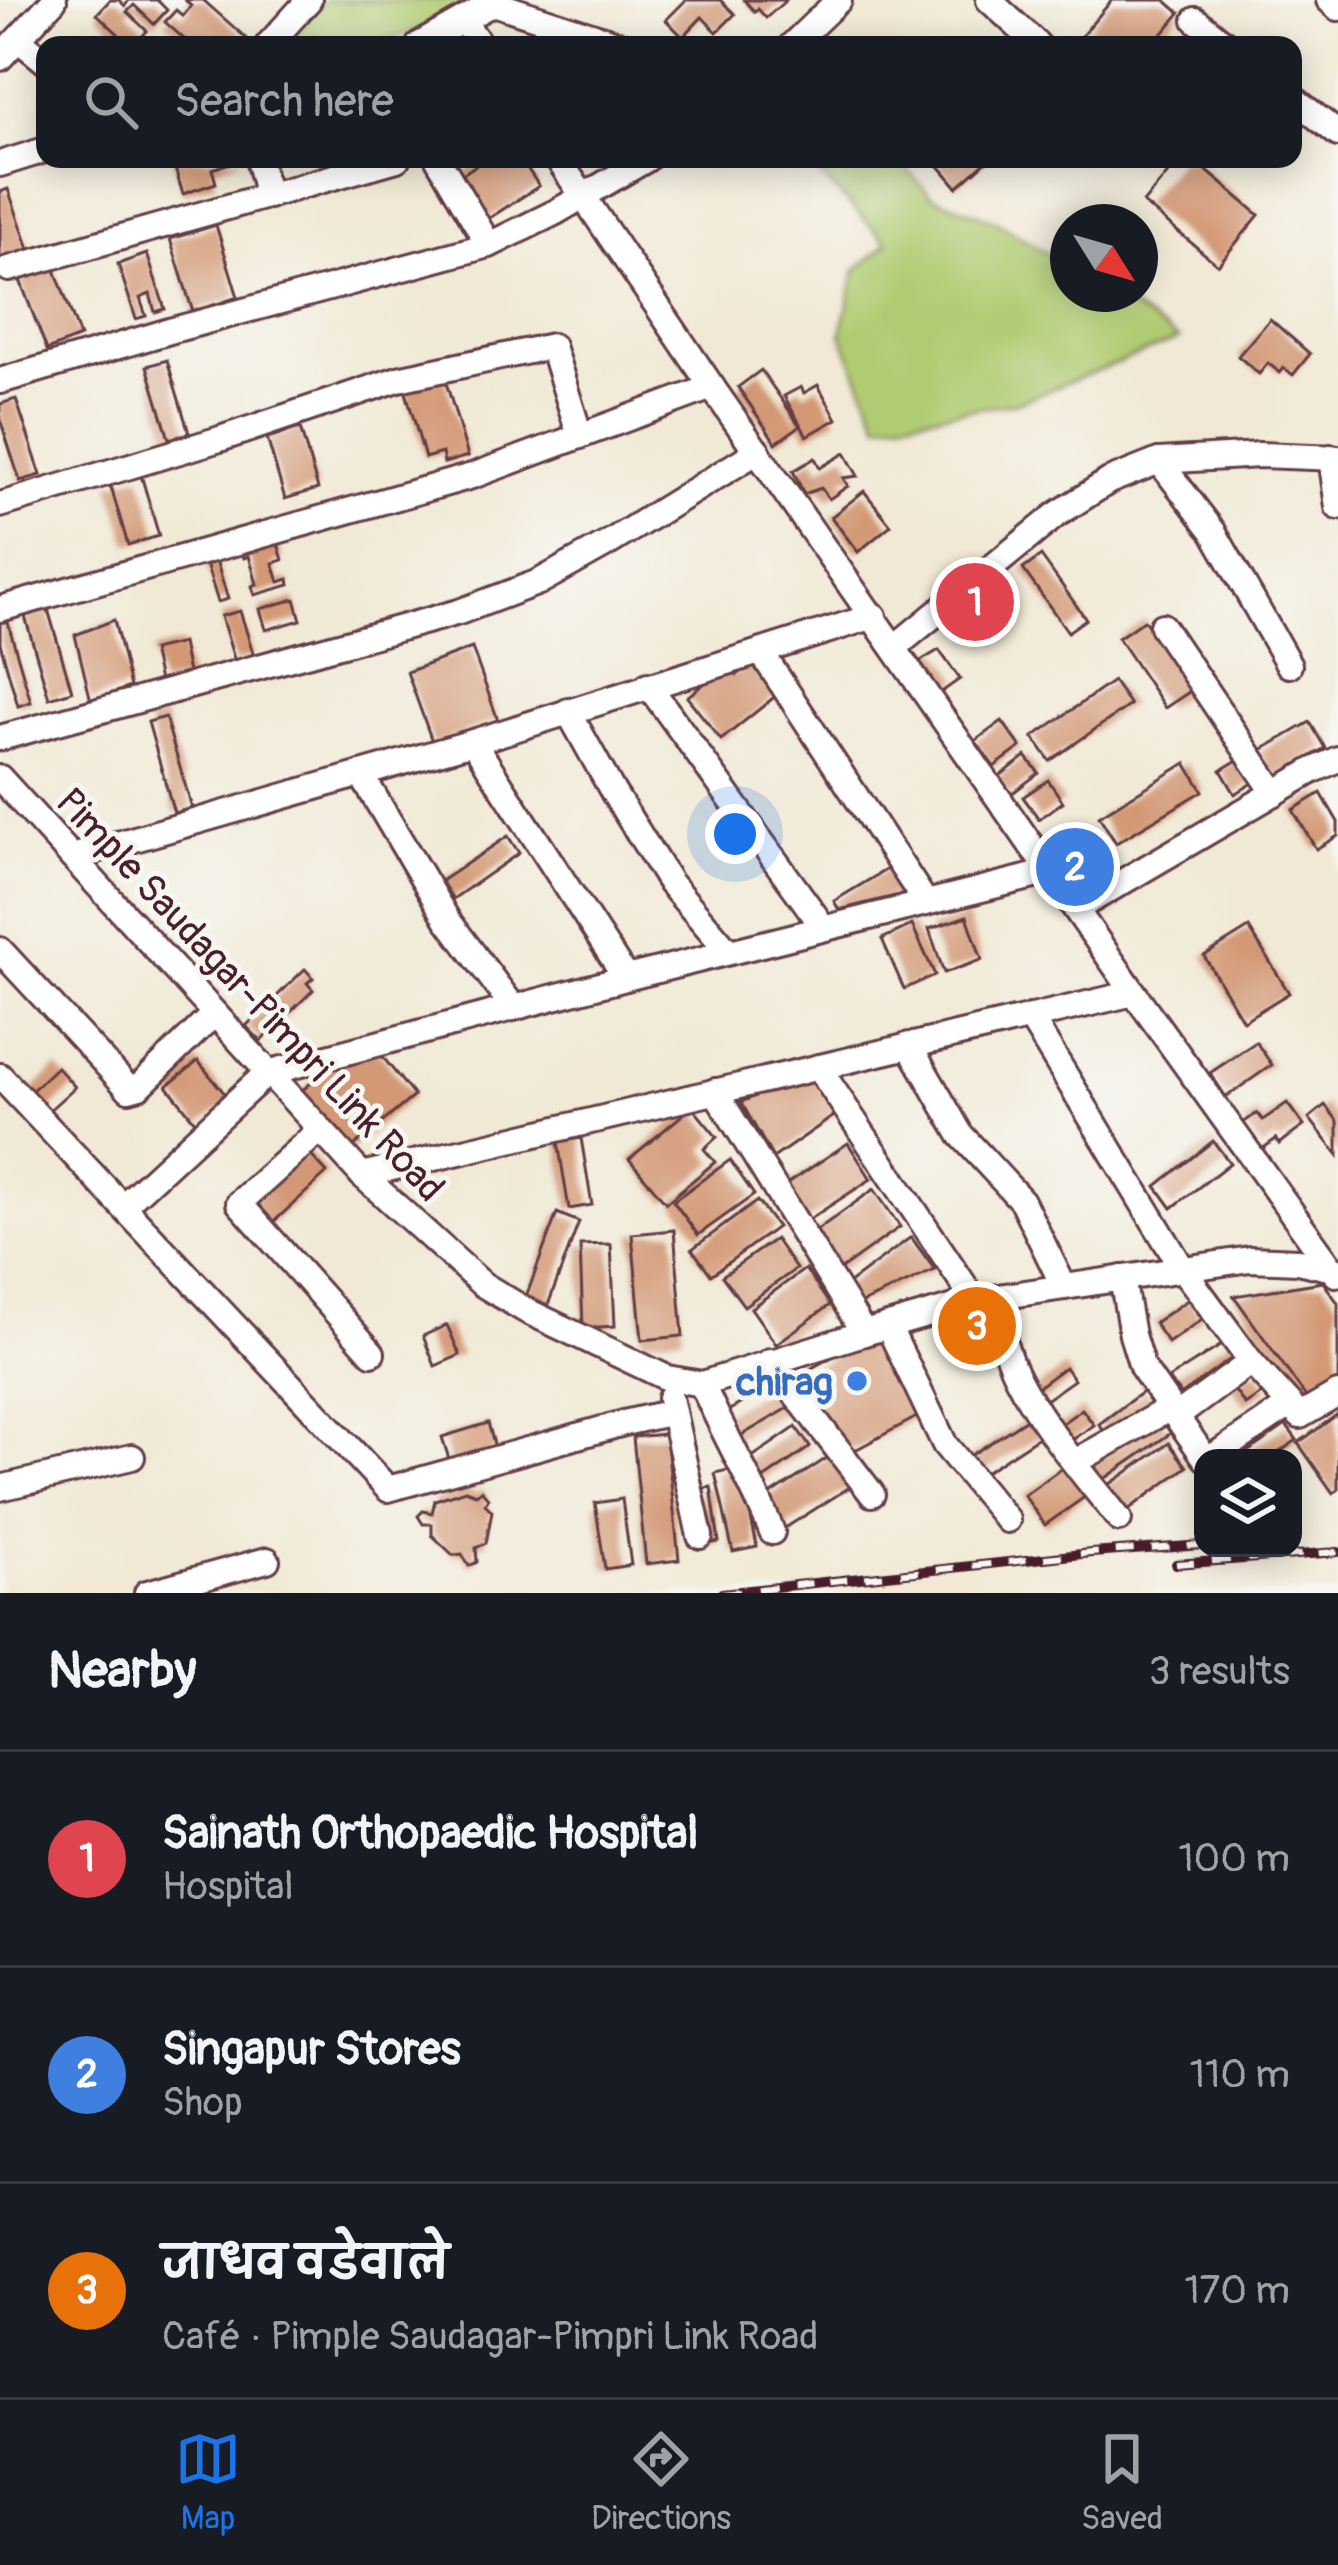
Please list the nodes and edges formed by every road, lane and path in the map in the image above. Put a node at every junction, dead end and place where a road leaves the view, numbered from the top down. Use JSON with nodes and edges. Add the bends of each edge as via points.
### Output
{"nodes":[{"id":1,"x":54,"y":0,"type":"edge"},
{"id":2,"x":309,"y":0,"type":"edge"},
{"id":3,"x":838,"y":0,"type":"edge"},
{"id":4,"x":989,"y":0,"type":"edge"},
{"id":5,"x":1329,"y":0,"type":"edge"},
{"id":6,"x":495,"y":2,"type":"edge"},
{"id":7,"x":1338,"y":8,"type":"edge"},
{"id":8,"x":463,"y":20,"type":"junction"},
{"id":9,"x":1196,"y":20,"type":"dead end"},
{"id":10,"x":276,"y":36,"type":"edge"},
{"id":11,"x":435,"y":36,"type":"edge"},
{"id":12,"x":474,"y":36,"type":"edge"},
{"id":13,"x":595,"y":36,"type":"edge"},
{"id":14,"x":801,"y":36,"type":"edge"},
{"id":15,"x":1028,"y":36,"type":"edge"},
{"id":16,"x":1216,"y":36,"type":"edge"},
{"id":17,"x":18,"y":39,"type":"junction"},
{"id":18,"x":36,"y":54,"type":"edge"},
{"id":19,"x":0,"y":58,"type":"edge"},
{"id":20,"x":1302,"y":105,"type":"edge"},
{"id":21,"x":1338,"y":134,"type":"edge"},
{"id":22,"x":36,"y":153,"type":"edge"},
{"id":23,"x":0,"y":164,"type":"edge"},
{"id":24,"x":260,"y":168,"type":"edge"},
{"id":25,"x":366,"y":168,"type":"edge"},
{"id":26,"x":443,"y":168,"type":"edge"},
{"id":27,"x":564,"y":168,"type":"edge"},
{"id":28,"x":631,"y":168,"type":"edge"},
{"id":29,"x":268,"y":196,"type":"junction"},
{"id":30,"x":583,"y":196,"type":"junction"},
{"id":31,"x":489,"y":244,"type":"junction"},
{"id":32,"x":9,"y":269,"type":"dead end"},
{"id":33,"x":0,"y":381,"type":"edge"},
{"id":34,"x":712,"y":387,"type":"junction"},
{"id":35,"x":580,"y":436,"type":"junction"},
{"id":36,"x":758,"y":451,"type":"junction"},
{"id":37,"x":1334,"y":457,"type":"edge"},
{"id":38,"x":1160,"y":461,"type":"junction"},
{"id":39,"x":0,"y":505,"type":"edge"},
{"id":40,"x":1338,"y":507,"type":"edge"},
{"id":41,"x":0,"y":609,"type":"edge"},
{"id":42,"x":874,"y":616,"type":"junction"},
{"id":43,"x":1162,"y":626,"type":"dead end"},
{"id":44,"x":895,"y":647,"type":"junction"},
{"id":45,"x":760,"y":652,"type":"junction"},
{"id":46,"x":1289,"y":665,"type":"dead end"},
{"id":47,"x":648,"y":685,"type":"junction"},
{"id":48,"x":568,"y":711,"type":"junction"},
{"id":49,"x":0,"y":738,"type":"edge"},
{"id":50,"x":473,"y":742,"type":"junction"},
{"id":51,"x":1338,"y":759,"type":"edge"},
{"id":52,"x":361,"y":773,"type":"junction"},
{"id":53,"x":0,"y":778,"type":"edge"},
{"id":54,"x":1275,"y":793,"type":"junction"},
{"id":55,"x":72,"y":856,"type":"junction"},
{"id":56,"x":1050,"y":872,"type":"junction"},
{"id":57,"x":926,"y":903,"type":"junction"},
{"id":58,"x":1076,"y":909,"type":"junction"},
{"id":59,"x":824,"y":928,"type":"junction"},
{"id":60,"x":0,"y":950,"type":"edge"},
{"id":61,"x":728,"y":952,"type":"junction"},
{"id":62,"x":626,"y":978,"type":"junction"},
{"id":63,"x":1133,"y":993,"type":"junction"},
{"id":64,"x":514,"y":1008,"type":"junction"},
{"id":65,"x":214,"y":1014,"type":"junction"},
{"id":66,"x":1030,"y":1017,"type":"junction"},
{"id":67,"x":910,"y":1045,"type":"junction"},
{"id":68,"x":818,"y":1067,"type":"junction"},
{"id":69,"x":267,"y":1073,"type":"junction"},
{"id":70,"x":0,"y":1076,"type":"edge"},
{"id":71,"x":715,"y":1091,"type":"junction"},
{"id":72,"x":320,"y":1130,"type":"junction"},
{"id":73,"x":362,"y":1174,"type":"junction"},
{"id":74,"x":123,"y":1205,"type":"junction"},
{"id":75,"x":1182,"y":1268,"type":"junction"},
{"id":76,"x":1336,"y":1272,"type":"edge"},
{"id":77,"x":1122,"y":1277,"type":"junction"},
{"id":78,"x":1064,"y":1287,"type":"junction"},
{"id":79,"x":1005,"y":1296,"type":"junction"},
{"id":80,"x":975,"y":1301,"type":"junction"},
{"id":81,"x":876,"y":1329,"type":"junction"},
{"id":82,"x":372,"y":1353,"type":"dead end"},
{"id":83,"x":770,"y":1361,"type":"junction"},
{"id":84,"x":1251,"y":1362,"type":"junction"},
{"id":85,"x":667,"y":1378,"type":"junction"},
{"id":86,"x":702,"y":1384,"type":"junction"},
{"id":87,"x":1338,"y":1394,"type":"edge"},
{"id":88,"x":1290,"y":1405,"type":"junction"},
{"id":89,"x":673,"y":1412,"type":"junction"},
{"id":90,"x":1173,"y":1412,"type":"junction"},
{"id":91,"x":1201,"y":1449,"type":"edge"},
{"id":92,"x":1222,"y":1449,"type":"edge"},
{"id":93,"x":132,"y":1456,"type":"dead end"},
{"id":94,"x":1075,"y":1462,"type":"junction"},
{"id":95,"x":0,"y":1488,"type":"edge"},
{"id":96,"x":872,"y":1494,"type":"dead end"},
{"id":97,"x":1119,"y":1519,"type":"dead end"},
{"id":98,"x":1007,"y":1520,"type":"dead end"},
{"id":99,"x":772,"y":1532,"type":"dead end"},
{"id":100,"x":700,"y":1536,"type":"dead end"},
{"id":101,"x":267,"y":1560,"type":"dead end"},
{"id":102,"x":147,"y":1593,"type":"edge"}],
"edges":[{"from":1,"to":17,"type":"street"},
{"from":2,"to":10,"type":"street"},
{"from":3,"to":14,"type":"street"},
{"from":4,"to":15,"type":"street"},
{"from":5,"to":7,"type":"street"},
{"from":6,"to":8,"type":"street"},
{"from":6,"to":13,"type":"street"},
{"from":8,"to":11,"type":"street"},
{"from":8,"to":12,"type":"street"},
{"from":9,"to":16,"type":"street"},
{"from":17,"to":18,"type":"street"},
{"from":17,"to":19,"type":"street"},
{"from":20,"to":21,"type":"street"},
{"from":22,"to":23,"type":"street"},
{"from":24,"to":29,"type":"street"},
{"from":25,"to":29,"type":"street"},
{"from":26,"to":31,"type":"street"},
{"from":27,"to":30,"type":"street"},
{"from":28,"to":30,"type":"street"},
{"from":29,"to":32,"type":"street"},
{"from":30,"to":31,"type":"street"},
{"from":30,"to":34,"type":"street"},
{"from":31,"to":33,"type":"street"},
{"from":34,"to":35,"type":"street"},
{"from":34,"to":36,"type":"street"},
{"from":35,"to":39,"type":"street","via":[[552,346],[398,379]]},
{"from":35,"to":41,"type":"street","via":[[472,476]]},
{"from":36,"to":42,"type":"street"},
{"from":36,"to":49,"type":"street","via":[[539,582],[460,612]]},
{"from":37,"to":38,"type":"street"},
{"from":37,"to":40,"type":"street"},
{"from":38,"to":44,"type":"street","via":[[1056,514]]},
{"from":38,"to":46,"type":"street","via":[[1213,531]]},
{"from":42,"to":44,"type":"street"},
{"from":42,"to":45,"type":"street"},
{"from":43,"to":54,"type":"street"},
{"from":44,"to":56,"type":"street"},
{"from":45,"to":47,"type":"street"},
{"from":45,"to":57,"type":"street"},
{"from":47,"to":48,"type":"street"},
{"from":47,"to":59,"type":"street"},
{"from":48,"to":50,"type":"street"},
{"from":48,"to":61,"type":"street","via":[[670,884]]},
{"from":50,"to":52,"type":"street"},
{"from":50,"to":62,"type":"street"},
{"from":51,"to":54,"type":"street"},
{"from":52,"to":55,"type":"street"},
{"from":52,"to":64,"type":"street","via":[[448,920]]},
{"from":53,"to":55,"type":"street","name":"Pimple Saudagar-Pimpri Link Road"},
{"from":54,"to":58,"type":"street"},
{"from":55,"to":65,"type":"street","name":"Pimple Saudagar-Pimpri Link Road"},
{"from":56,"to":57,"type":"street"},
{"from":56,"to":58,"type":"street"},
{"from":57,"to":59,"type":"street"},
{"from":58,"to":63,"type":"street"},
{"from":59,"to":61,"type":"street"},
{"from":60,"to":65,"type":"street","via":[[129,1089]]},
{"from":61,"to":62,"type":"street"},
{"from":62,"to":64,"type":"street"},
{"from":63,"to":66,"type":"street"},
{"from":63,"to":76,"type":"street"},
{"from":64,"to":69,"type":"street"},
{"from":65,"to":69,"type":"street","name":"Pimple Saudagar-Pimpri Link Road"},
{"from":66,"to":67,"type":"street"},
{"from":66,"to":75,"type":"street"},
{"from":67,"to":68,"type":"street"},
{"from":67,"to":78,"type":"street","via":[[961,1135],[1022,1201]]},
{"from":68,"to":71,"type":"street"},
{"from":68,"to":80,"type":"street"},
{"from":69,"to":72,"type":"street","name":"Pimple Saudagar-Pimpri Link Road"},
{"from":69,"to":74,"type":"street"},
{"from":70,"to":74,"type":"street"},
{"from":71,"to":73,"type":"street"},
{"from":71,"to":81,"type":"street"},
{"from":72,"to":73,"type":"street","name":"Pimple Saudagar-Pimpri Link Road"},
{"from":72,"to":82,"type":"street","via":[[238,1203]]},
{"from":73,"to":85,"type":"street","name":"Pimple Saudagar-Pimpri Link Road","via":[[482,1284]]},
{"from":74,"to":89,"type":"street","via":[[388,1489]]},
{"from":75,"to":76,"type":"street","name":"Pimple Saudagar-Pimpri Link Road","via":[[1250,1259]]},
{"from":75,"to":77,"type":"street","name":"Pimple Saudagar-Pimpri Link Road"},
{"from":75,"to":84,"type":"street"},
{"from":77,"to":78,"type":"street","name":"Pimple Saudagar-Pimpri Link Road"},
{"from":77,"to":90,"type":"street","via":[[1142,1367]]},
{"from":78,"to":79,"type":"street","name":"Pimple Saudagar-Pimpri Link Road"},
{"from":79,"to":80,"type":"street","name":"Pimple Saudagar-Pimpri Link Road"},
{"from":79,"to":94,"type":"street","via":[[1008,1355],[1035,1410]]},
{"from":80,"to":81,"type":"street","name":"Pimple Saudagar-Pimpri Link Road"},
{"from":81,"to":83,"type":"street","name":"Pimple Saudagar-Pimpri Link Road"},
{"from":81,"to":98,"type":"street","via":[[945,1445]]},
{"from":83,"to":86,"type":"street","name":"Pimple Saudagar-Pimpri Link Road"},
{"from":83,"to":96,"type":"street"},
{"from":84,"to":88,"type":"street"},
{"from":84,"to":90,"type":"street"},
{"from":85,"to":86,"type":"street","name":"Pimple Saudagar-Pimpri Link Road"},
{"from":85,"to":89,"type":"street"},
{"from":86,"to":99,"type":"street"},
{"from":87,"to":88,"type":"street","via":[[1300,1416]]},
{"from":88,"to":92,"type":"street"},
{"from":89,"to":100,"type":"street"},
{"from":90,"to":91,"type":"street"},
{"from":90,"to":94,"type":"street"},
{"from":93,"to":95,"type":"street"},
{"from":94,"to":97,"type":"street"},
{"from":101,"to":102,"type":"street"}]}
